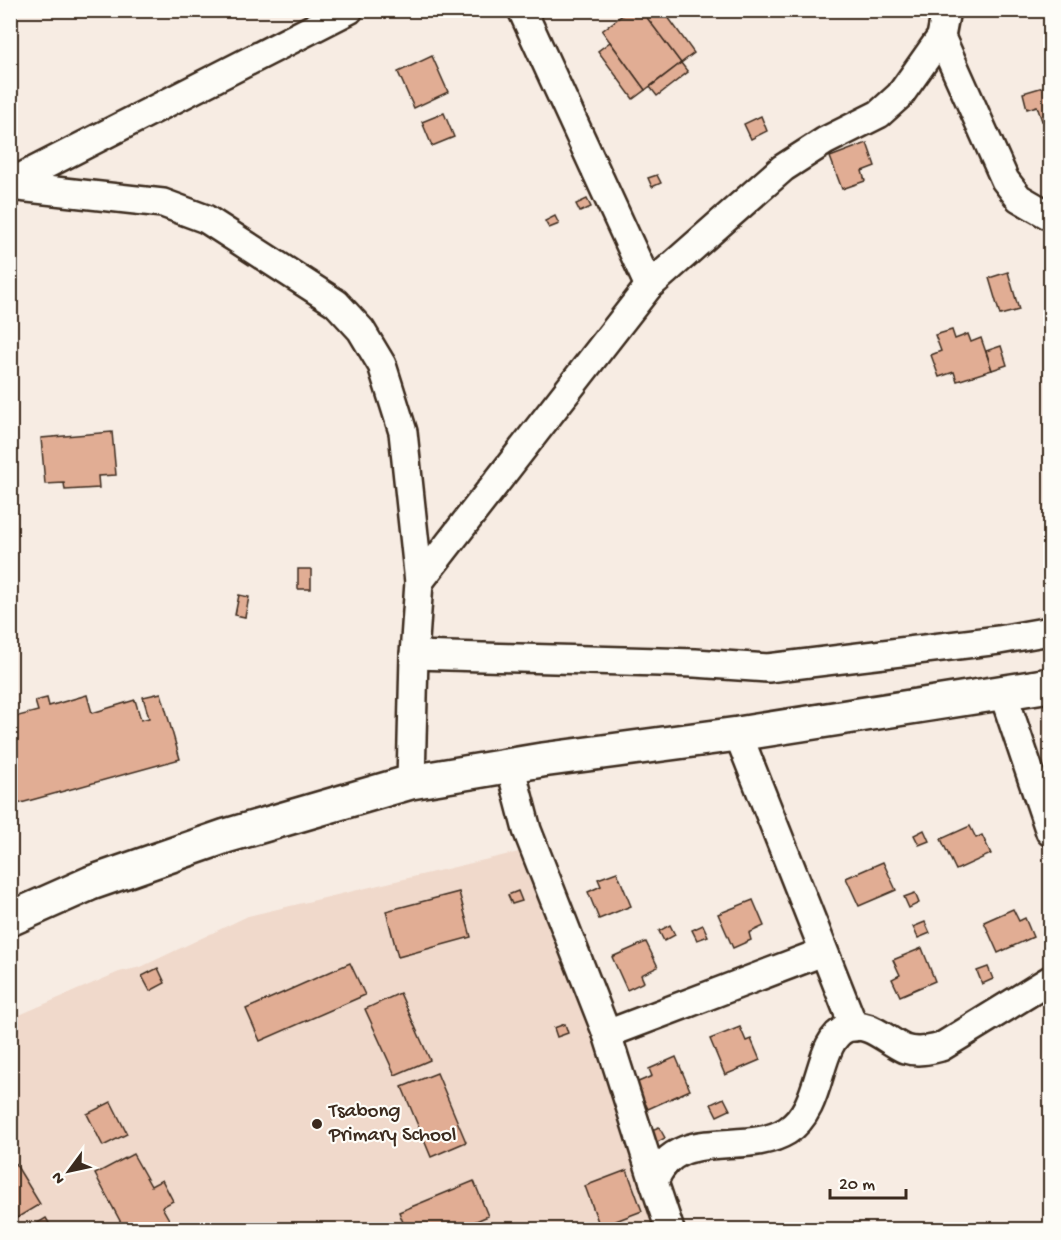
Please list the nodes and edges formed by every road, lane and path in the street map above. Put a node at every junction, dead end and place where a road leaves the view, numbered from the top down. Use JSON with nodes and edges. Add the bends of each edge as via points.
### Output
{"nodes":[{"id":1,"x":349,"y":10,"type":"edge"},
{"id":2,"x":522,"y":10,"type":"edge"},
{"id":3,"x":946,"y":10,"type":"edge"},
{"id":4,"x":941,"y":37,"type":"junction"},
{"id":5,"x":10,"y":185,"type":"edge"},
{"id":6,"x":1050,"y":216,"type":"edge"},
{"id":7,"x":649,"y":286,"type":"junction"},
{"id":8,"x":420,"y":582,"type":"junction"},
{"id":9,"x":1050,"y":631,"type":"edge"},
{"id":10,"x":414,"y":655,"type":"junction"},
{"id":11,"x":1050,"y":685,"type":"edge"},
{"id":12,"x":1002,"y":690,"type":"junction"},
{"id":13,"x":738,"y":734,"type":"junction"},
{"id":14,"x":510,"y":765,"type":"junction"},
{"id":15,"x":411,"y":782,"type":"junction"},
{"id":16,"x":1050,"y":832,"type":"edge"},
{"id":17,"x":10,"y":919,"type":"edge"},
{"id":18,"x":822,"y":952,"type":"junction"},
{"id":19,"x":1050,"y":980,"type":"edge"},
{"id":20,"x":854,"y":1027,"type":"junction"},
{"id":21,"x":607,"y":1034,"type":"junction"},
{"id":22,"x":654,"y":1182,"type":"junction"},
{"id":23,"x":670,"y":1230,"type":"edge"}],
"edges":[{"from":1,"to":5,"type":"street"},
{"from":2,"to":7,"type":"street"},
{"from":3,"to":4,"type":"street"},
{"from":4,"to":6,"type":"street","via":[[1005,180],[1019,198]]},
{"from":4,"to":7,"type":"street","via":[[900,95],[879,114],[783,168]]},
{"from":5,"to":8,"type":"street","via":[[163,203],[206,219],[336,303],[361,330],[382,365],[403,432]]},
{"from":7,"to":8,"type":"street"},
{"from":8,"to":10,"type":"street"},
{"from":9,"to":10,"type":"street","via":[[768,668]]},
{"from":10,"to":15,"type":"street"},
{"from":11,"to":12,"type":"main road"},
{"from":12,"to":13,"type":"main road"},
{"from":12,"to":16,"type":"street"},
{"from":13,"to":14,"type":"main road"},
{"from":13,"to":18,"type":"street"},
{"from":14,"to":15,"type":"main road"},
{"from":14,"to":21,"type":"street","via":[[527,830]]},
{"from":15,"to":17,"type":"main road","via":[[226,836],[91,883]]},
{"from":18,"to":20,"type":"street"},
{"from":18,"to":21,"type":"street"},
{"from":19,"to":20,"type":"street","via":[[941,1047],[925,1052],[907,1049],[867,1027]]},
{"from":20,"to":22,"type":"street","via":[[833,1038],[814,1099],[796,1125],[784,1133],[747,1143],[696,1145],[682,1150],[667,1160]]},
{"from":21,"to":22,"type":"street"},
{"from":22,"to":23,"type":"street"}]}
